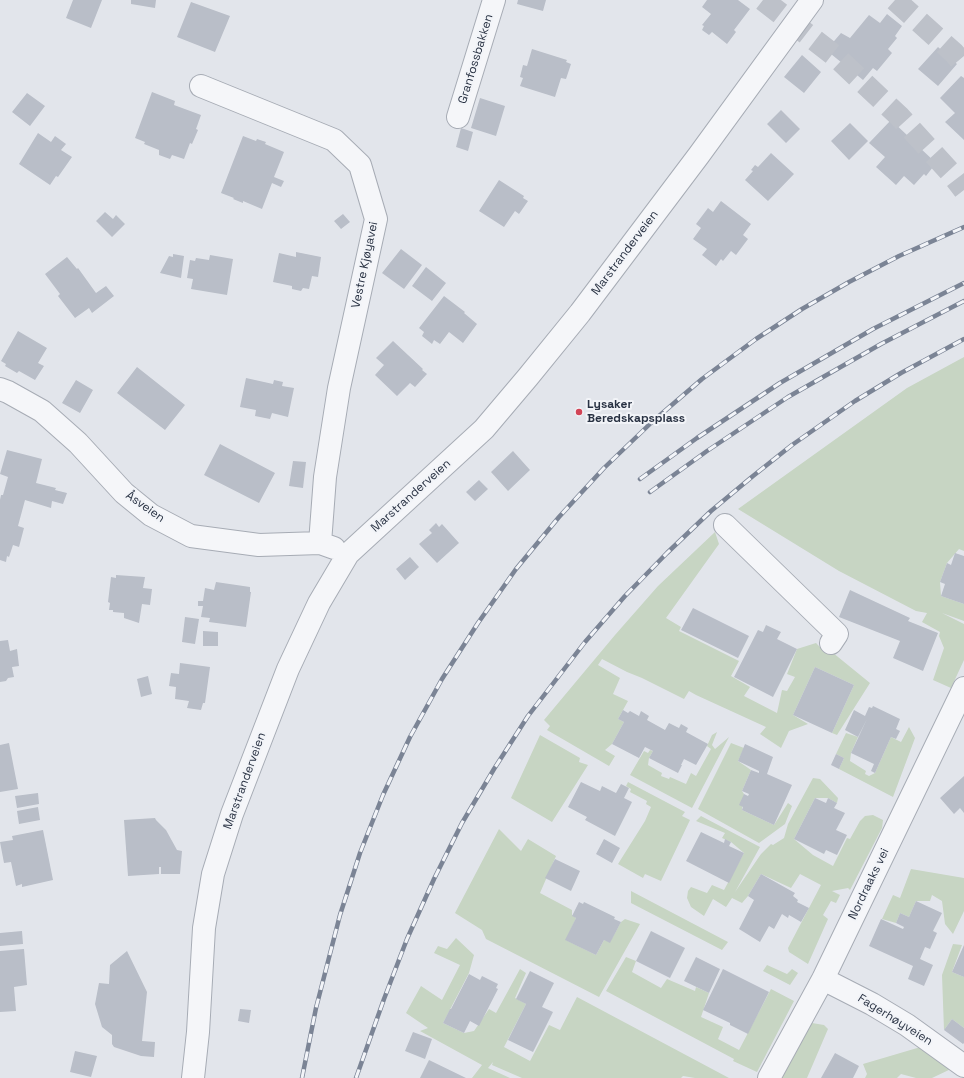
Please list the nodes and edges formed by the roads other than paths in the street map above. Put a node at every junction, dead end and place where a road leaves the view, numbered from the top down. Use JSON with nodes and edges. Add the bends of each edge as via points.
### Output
{"nodes":[{"id":1,"x":494,"y":0,"type":"edge"},
{"id":2,"x":812,"y":0,"type":"edge"},
{"id":3,"x":201,"y":86,"type":"dead end"},
{"id":4,"x":458,"y":117,"type":"dead end"},
{"id":5,"x":0,"y":389,"type":"edge"},
{"id":6,"x":725,"y":525,"type":"dead end"},
{"id":7,"x":320,"y":543,"type":"junction"},
{"id":8,"x":348,"y":554,"type":"junction"},
{"id":9,"x":831,"y":643,"type":"dead end"},
{"id":10,"x":964,"y":688,"type":"edge"},
{"id":11,"x":823,"y":979,"type":"junction"},
{"id":12,"x":964,"y":1066,"type":"edge"},
{"id":13,"x":193,"y":1078,"type":"edge"},
{"id":14,"x":770,"y":1078,"type":"edge"}],
"edges":[{"from":1,"to":4,"type":"street","name":"Granfossbakken"},
{"from":2,"to":8,"type":"street","name":"Marstranderveien","via":[[580,313],[528,377],[484,429]]},
{"from":3,"to":7,"type":"street","name":"Vestre Kjøyavei","via":[[334,140],[360,165],[376,219],[339,388],[325,477]]},
{"from":5,"to":7,"type":"street","name":"Åsveien","via":[[42,411],[78,443],[124,493],[151,515],[191,536],[259,544]]},
{"from":6,"to":9,"type":"street","via":[[837,634]]},
{"from":7,"to":8,"type":"street","name":"Åsveien"},
{"from":8,"to":13,"type":"street","name":"Marstranderveien","via":[[319,603],[288,668],[232,814],[213,874],[204,928]]},
{"from":10,"to":11,"type":"street","name":"Nordraaks vei"},
{"from":11,"to":12,"type":"street","name":"Fagerhøyveien","via":[[907,1025]]},
{"from":11,"to":14,"type":"street","name":"Nordraaks vei"}]}
